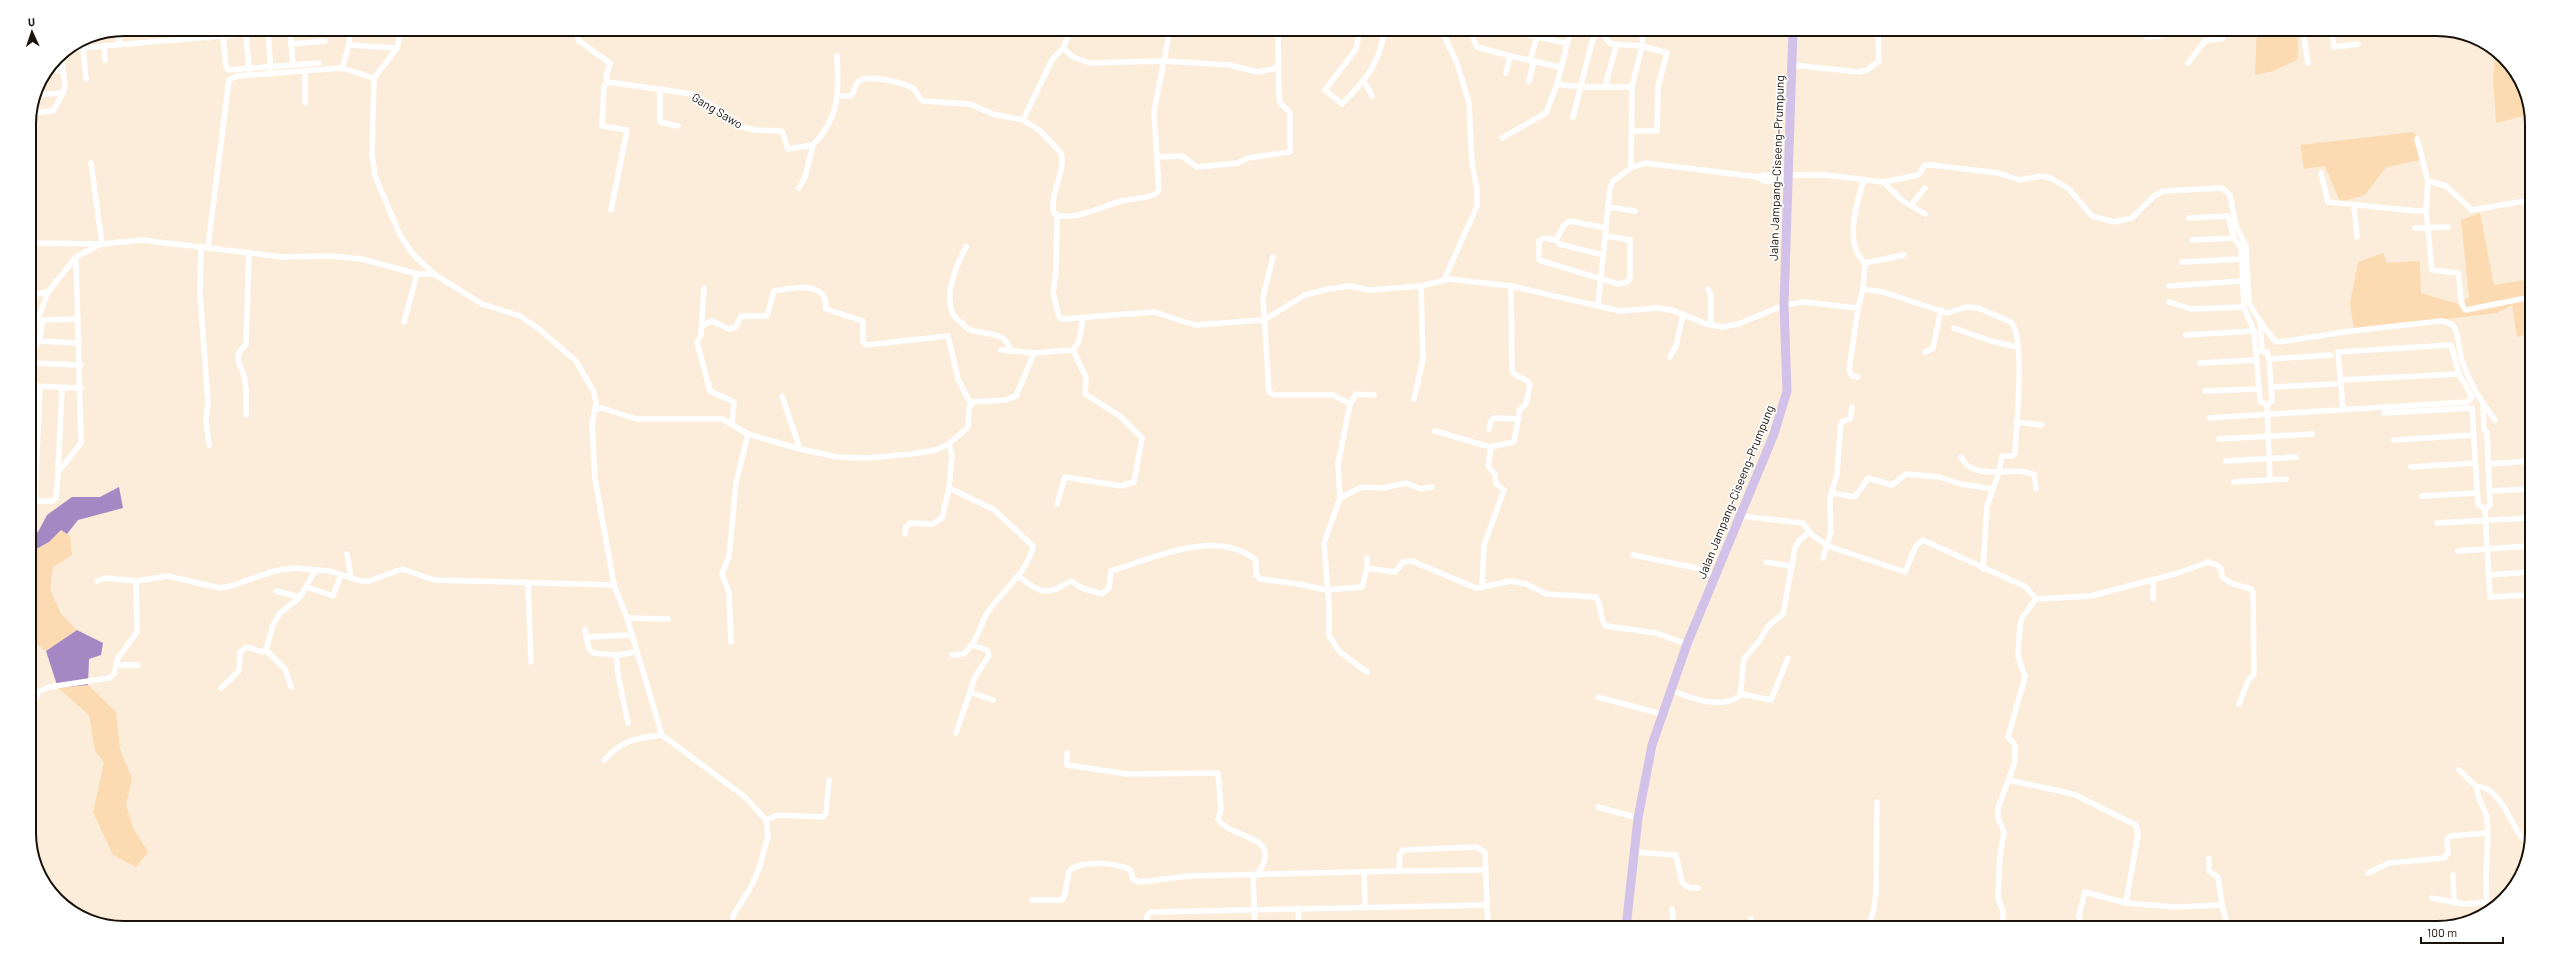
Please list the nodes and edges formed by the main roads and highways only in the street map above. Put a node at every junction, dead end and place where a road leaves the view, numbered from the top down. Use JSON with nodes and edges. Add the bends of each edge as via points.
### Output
{"nodes":[{"id":1,"x":1793,"y":36,"type":"edge"},
{"id":2,"x":1627,"y":921,"type":"edge"}],
"edges":[{"from":1,"to":2,"type":"main road","name":"Jalan Jampang–Ciseeng–Prumpung","via":[[1784,305],[1787,391],[1774,434],[1687,644],[1661,714],[1646,769]]}]}
